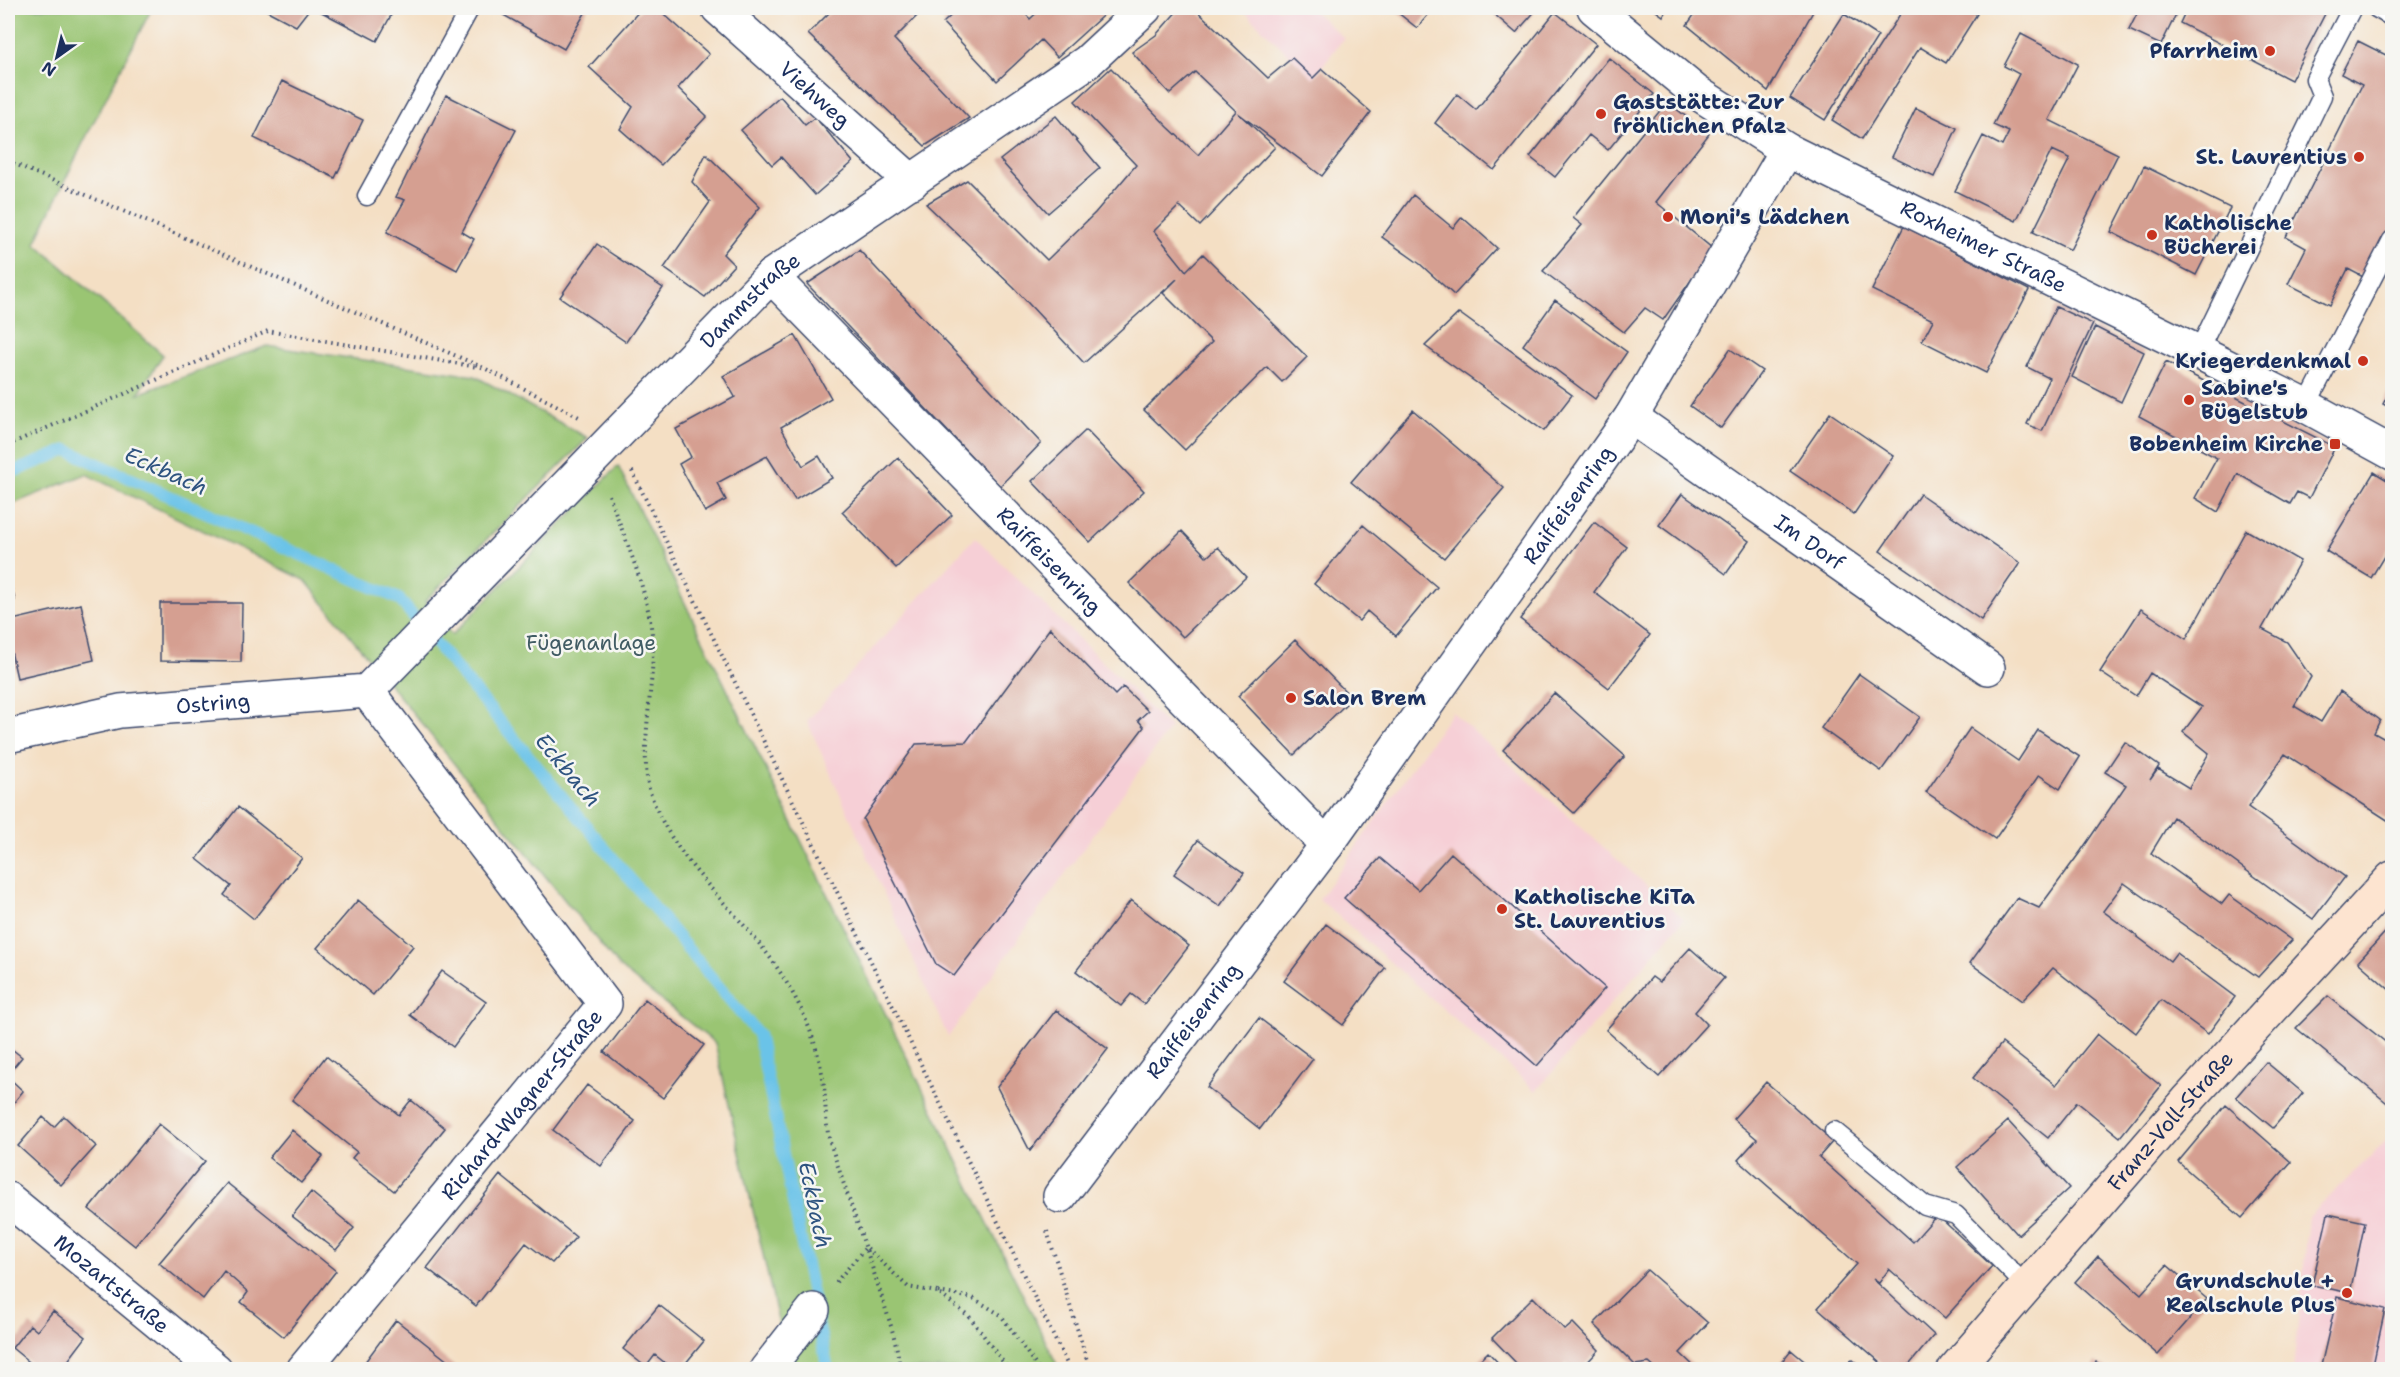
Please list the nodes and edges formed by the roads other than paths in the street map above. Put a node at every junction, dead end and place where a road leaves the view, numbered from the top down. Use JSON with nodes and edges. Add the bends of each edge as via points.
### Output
{"nodes":[{"id":1,"x":470,"y":8,"type":"edge"},
{"id":2,"x":718,"y":8,"type":"edge"},
{"id":3,"x":1145,"y":8,"type":"edge"},
{"id":4,"x":1594,"y":8,"type":"edge"},
{"id":5,"x":2352,"y":8,"type":"edge"},
{"id":6,"x":2376,"y":8,"type":"edge"},
{"id":7,"x":2392,"y":17,"type":"edge"},
{"id":8,"x":1787,"y":150,"type":"junction"},
{"id":9,"x":912,"y":182,"type":"junction"},
{"id":10,"x":368,"y":196,"type":"dead end"},
{"id":11,"x":2392,"y":240,"type":"edge"},
{"id":12,"x":771,"y":276,"type":"junction"},
{"id":13,"x":2198,"y":352,"type":"junction"},
{"id":14,"x":2306,"y":406,"type":"junction"},
{"id":15,"x":1631,"y":417,"type":"junction"},
{"id":16,"x":2392,"y":453,"type":"edge"},
{"id":17,"x":1988,"y":668,"type":"dead end"},
{"id":18,"x":368,"y":691,"type":"junction"},
{"id":19,"x":8,"y":736,"type":"edge"},
{"id":20,"x":1327,"y":845,"type":"junction"},
{"id":21,"x":2392,"y":878,"type":"edge"},
{"id":22,"x":1834,"y":1131,"type":"dead end"},
{"id":23,"x":1060,"y":1196,"type":"road end"},
{"id":24,"x":8,"y":1199,"type":"edge"},
{"id":25,"x":2026,"y":1286,"type":"junction"},
{"id":26,"x":813,"y":1310,"type":"dead end"},
{"id":27,"x":216,"y":1370,"type":"edge"},
{"id":28,"x":303,"y":1370,"type":"edge"},
{"id":29,"x":766,"y":1370,"type":"edge"},
{"id":30,"x":1954,"y":1370,"type":"edge"}],
"edges":[{"from":1,"to":10,"type":"lane"},
{"from":2,"to":9,"type":"street","name":"Viehweg"},
{"from":3,"to":9,"type":"street","name":"Dammstraße","via":[[1087,62]]},
{"from":4,"to":8,"type":"street","name":"Roxheimer Straße","via":[[1696,92]]},
{"from":5,"to":13,"type":"lane","via":[[2315,79],[2322,96]]},
{"from":6,"to":7,"type":"lane"},
{"from":8,"to":13,"type":"street","name":"Roxheimer Straße"},
{"from":8,"to":15,"type":"street","name":"Raiffeisenring"},
{"from":9,"to":12,"type":"street","name":"Dammstraße"},
{"from":11,"to":14,"type":"lane"},
{"from":12,"to":18,"type":"street","name":"Dammstraße"},
{"from":12,"to":20,"type":"street","name":"Raiffeisenring"},
{"from":13,"to":14,"type":"street","name":"Roxheimer Straße"},
{"from":14,"to":16,"type":"street","name":"Roxheimer Straße"},
{"from":15,"to":17,"type":"street","name":"Im Dorf"},
{"from":15,"to":20,"type":"street","name":"Raiffeisenring"},
{"from":18,"to":19,"type":"street","name":"Ostring","via":[[120,711]]},
{"from":18,"to":28,"type":"street","name":"Richard-Wagner-Straße","via":[[605,1004]]},
{"from":20,"to":23,"type":"street","name":"Raiffeisenring"},
{"from":21,"to":25,"type":"main road","name":"Franz-Voll-Straße","via":[[2187,1101]]},
{"from":22,"to":25,"type":"lane","via":[[1925,1206],[1956,1215]]},
{"from":24,"to":27,"type":"street","name":"Mozartstraße"},
{"from":25,"to":30,"type":"main road","name":"Franz-Voll-Straße"},
{"from":26,"to":29,"type":"street"}]}
